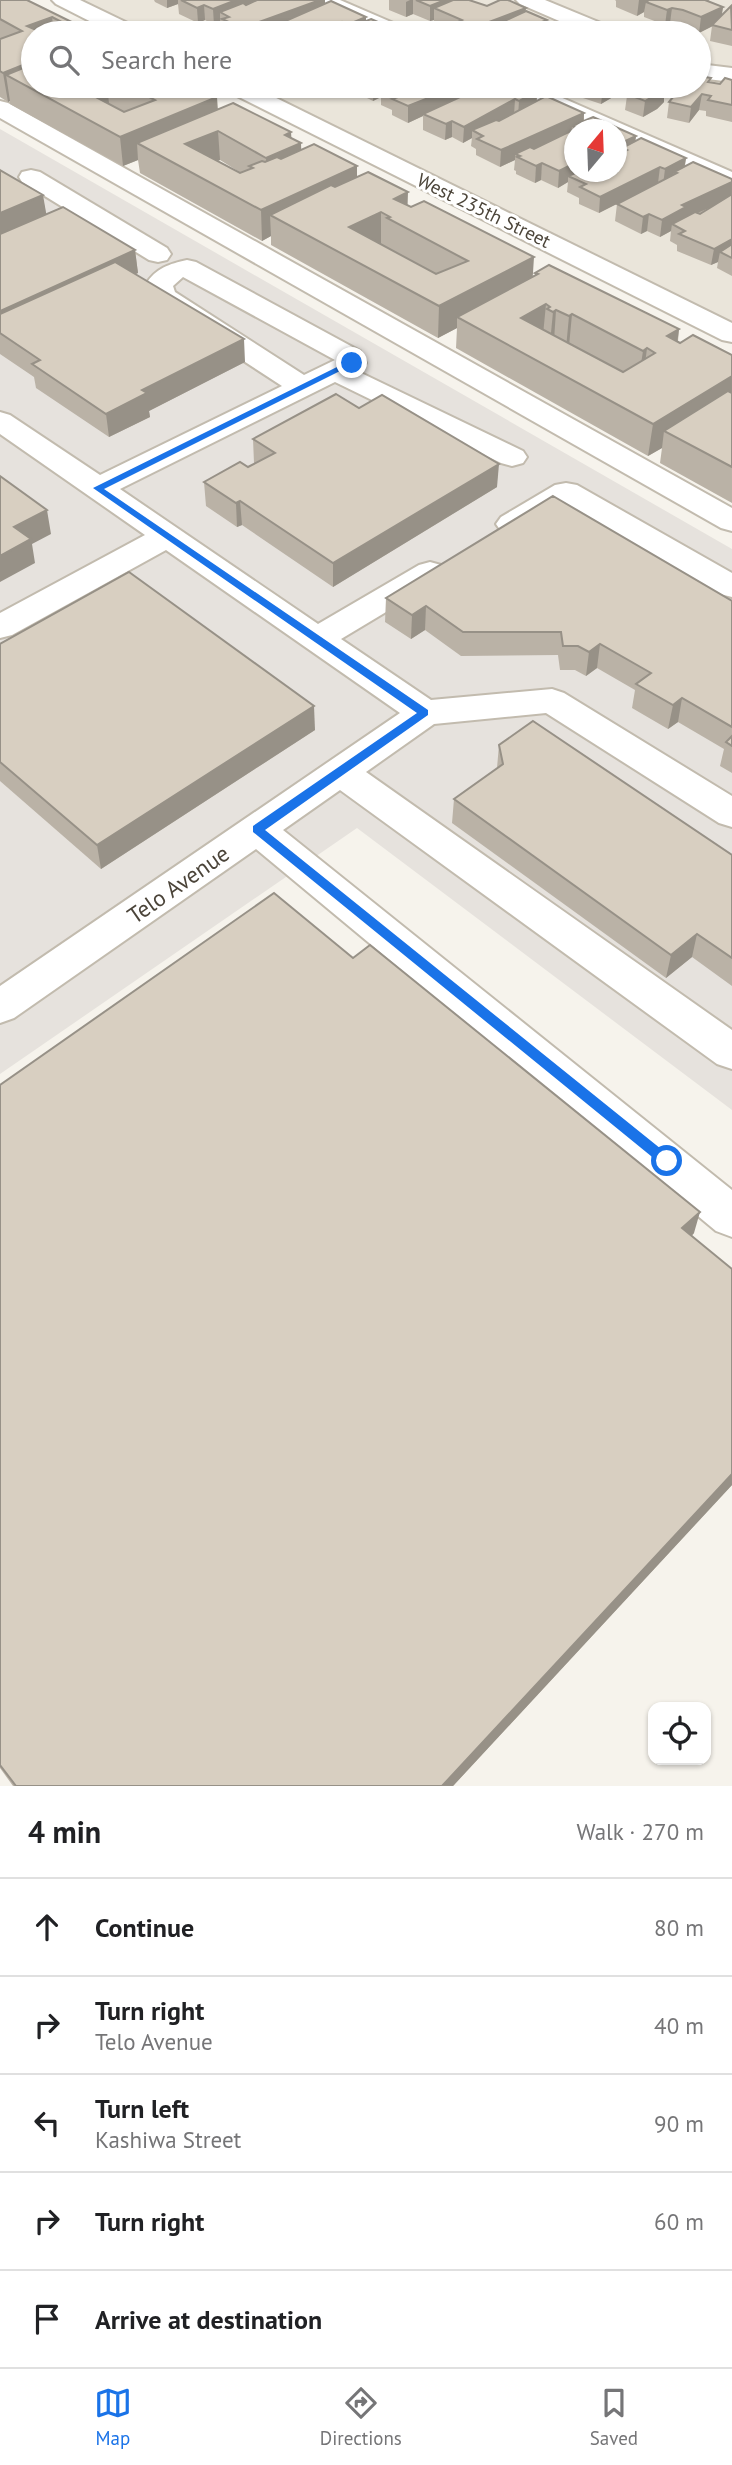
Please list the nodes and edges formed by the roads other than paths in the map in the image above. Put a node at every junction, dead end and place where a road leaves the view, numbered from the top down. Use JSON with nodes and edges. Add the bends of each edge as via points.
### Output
{"nodes":[{"id":1,"x":63,"y":0,"type":"edge"},
{"id":2,"x":322,"y":0,"type":"edge"},
{"id":3,"x":527,"y":0,"type":"edge"},
{"id":4,"x":106,"y":21,"type":"edge"},
{"id":5,"x":370,"y":21,"type":"edge"},
{"id":6,"x":577,"y":21,"type":"edge"},
{"id":7,"x":711,"y":72,"type":"edge"},
{"id":8,"x":732,"y":75,"type":"edge"},
{"id":9,"x":259,"y":98,"type":"edge"},
{"id":10,"x":543,"y":98,"type":"edge"},
{"id":11,"x":0,"y":108,"type":"edge"},
{"id":12,"x":591,"y":119,"type":"edge"},
{"id":13,"x":627,"y":135,"type":"edge"},
{"id":14,"x":31,"y":177,"type":"dead end"},
{"id":15,"x":732,"y":181,"type":"edge"},
{"id":16,"x":85,"y":211,"type":"junction"},
{"id":17,"x":61,"y":222,"type":"edge"},
{"id":18,"x":158,"y":254,"type":"dead end"},
{"id":19,"x":732,"y":334,"type":"edge"},
{"id":20,"x":342,"y":364,"type":"junction"},
{"id":21,"x":303,"y":387,"type":"junction"},
{"id":22,"x":0,"y":421,"type":"edge"},
{"id":23,"x":512,"y":457,"type":"dead end"},
{"id":24,"x":98,"y":488,"type":"junction"},
{"id":25,"x":732,"y":521,"type":"edge"},
{"id":26,"x":167,"y":536,"type":"junction"},
{"id":27,"x":732,"y":587,"type":"edge"},
{"id":28,"x":0,"y":627,"type":"edge"},
{"id":29,"x":317,"y":639,"type":"junction"},
{"id":30,"x":425,"y":713,"type":"junction"},
{"id":31,"x":340,"y":772,"type":"junction"},
{"id":32,"x":732,"y":814,"type":"edge"},
{"id":33,"x":257,"y":829,"type":"junction"},
{"id":34,"x":0,"y":1007,"type":"edge"},
{"id":35,"x":732,"y":1052,"type":"edge"},
{"id":36,"x":732,"y":1217,"type":"edge"}],
"edges":[{"from":1,"to":4,"type":"street"},
{"from":2,"to":5,"type":"street"},
{"from":3,"to":6,"type":"street"},
{"from":7,"to":8,"type":"street"},
{"from":9,"to":19,"type":"street","name":"West 235th Street"},
{"from":10,"to":12,"type":"street"},
{"from":11,"to":25,"type":"street"},
{"from":13,"to":15,"type":"street"},
{"from":14,"to":16,"type":"street"},
{"from":16,"to":17,"type":"street"},
{"from":16,"to":18,"type":"street"},
{"from":20,"to":21,"type":"street"},
{"from":20,"to":21,"type":"street","via":[[187,268],[174,271],[159,284],[163,296]]},
{"from":20,"to":23,"type":"street"},
{"from":21,"to":24,"type":"street"},
{"from":22,"to":24,"type":"street"},
{"from":24,"to":26,"type":"street"},
{"from":26,"to":28,"type":"street"},
{"from":26,"to":29,"type":"street"},
{"from":27,"to":29,"type":"street","via":[[566,492]]},
{"from":29,"to":30,"type":"street"},
{"from":30,"to":31,"type":"street","name":"Telo Avenue"},
{"from":30,"to":32,"type":"street","via":[[552,701]]},
{"from":31,"to":33,"type":"street","name":"Telo Avenue"},
{"from":31,"to":35,"type":"street"},
{"from":33,"to":34,"type":"street","name":"Telo Avenue"},
{"from":33,"to":36,"type":"street"}]}
